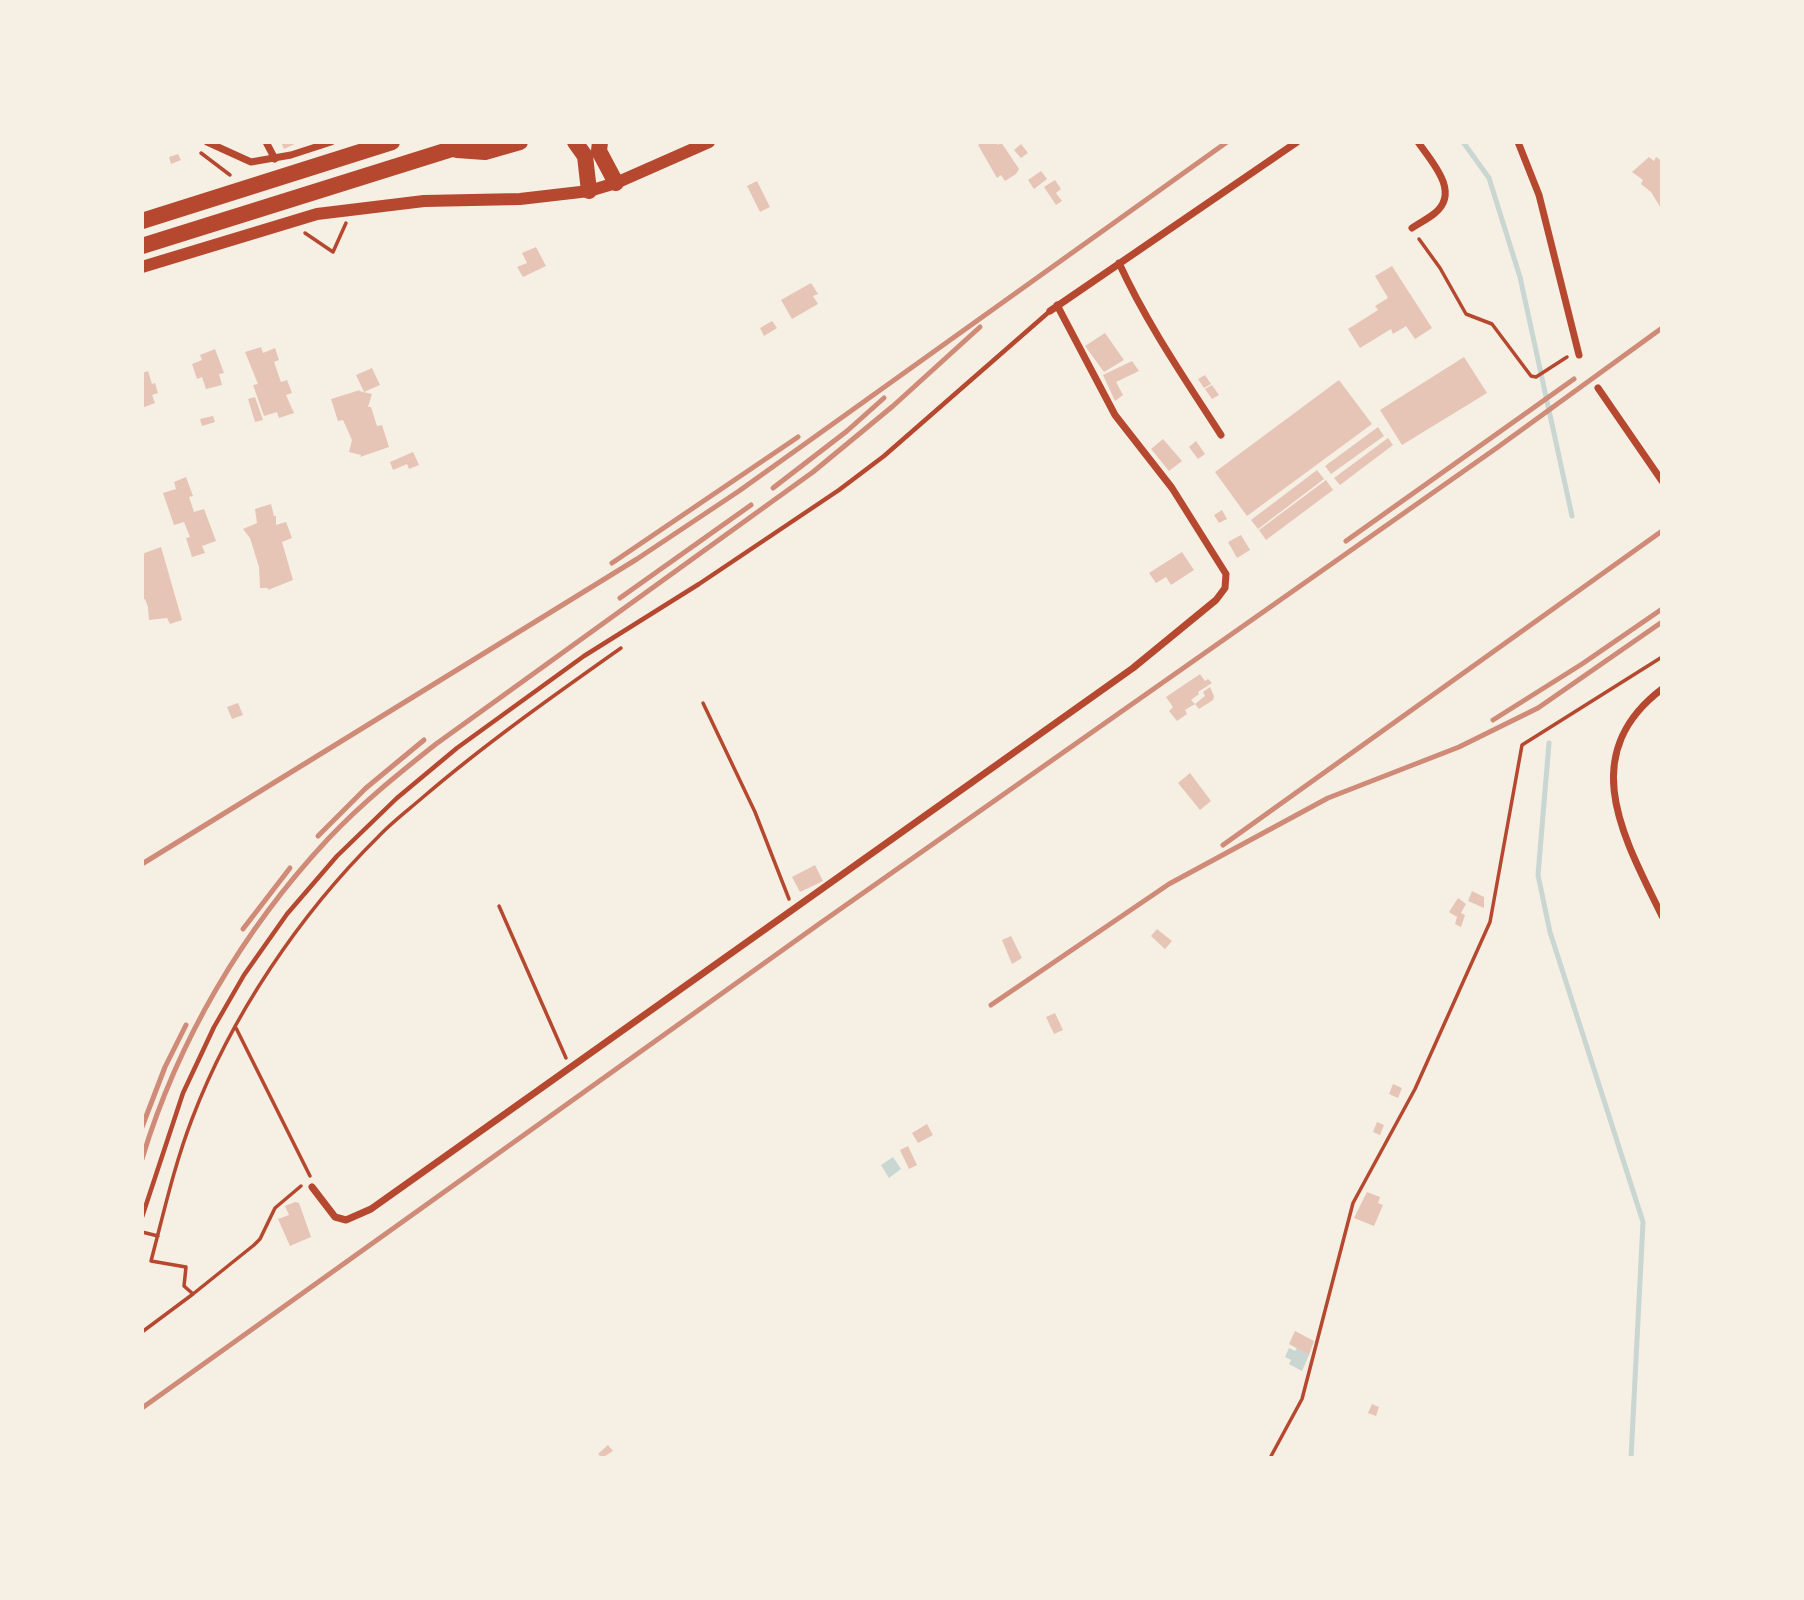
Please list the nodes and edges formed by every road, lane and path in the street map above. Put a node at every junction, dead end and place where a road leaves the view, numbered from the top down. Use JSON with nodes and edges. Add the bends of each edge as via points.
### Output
{"nodes":[{"id":1,"x":206,"y":142,"type":"edge"},
{"id":2,"x":266,"y":142,"type":"edge"},
{"id":3,"x":331,"y":142,"type":"edge"},
{"id":4,"x":392,"y":142,"type":"edge"},
{"id":5,"x":474,"y":142,"type":"edge"},
{"id":6,"x":520,"y":142,"type":"edge"},
{"id":7,"x":575,"y":142,"type":"edge"},
{"id":8,"x":600,"y":142,"type":"edge"},
{"id":9,"x":709,"y":142,"type":"edge"},
{"id":10,"x":1297,"y":142,"type":"edge"},
{"id":11,"x":1418,"y":142,"type":"edge"},
{"id":12,"x":1518,"y":142,"type":"edge"},
{"id":13,"x":448,"y":150,"type":"junction"},
{"id":14,"x":200,"y":155,"type":"dead end"},
{"id":15,"x":275,"y":159,"type":"junction"},
{"id":16,"x":239,"y":180,"type":"dead end"},
{"id":17,"x":616,"y":183,"type":"junction"},
{"id":18,"x":589,"y":191,"type":"junction"},
{"id":19,"x":142,"y":221,"type":"edge"},
{"id":20,"x":346,"y":226,"type":"dead end"},
{"id":21,"x":1412,"y":228,"type":"joint"},
{"id":22,"x":310,"y":237,"type":"dead end"},
{"id":23,"x":142,"y":246,"type":"edge"},
{"id":24,"x":1119,"y":263,"type":"junction"},
{"id":25,"x":142,"y":267,"type":"edge"},
{"id":26,"x":1057,"y":305,"type":"junction"},
{"id":27,"x":1050,"y":311,"type":"joint"},
{"id":28,"x":1578,"y":352,"type":"joint"},
{"id":29,"x":1598,"y":388,"type":"dead end"},
{"id":30,"x":1221,"y":435,"type":"dead end"},
{"id":31,"x":1662,"y":481,"type":"edge"},
{"id":32,"x":622,"y":647,"type":"dead end"},
{"id":33,"x":1662,"y":657,"type":"edge"},
{"id":34,"x":1662,"y":689,"type":"edge"},
{"id":35,"x":703,"y":703,"type":"dead end"},
{"id":36,"x":499,"y":906,"type":"dead end"},
{"id":37,"x":793,"y":908,"type":"junction"},
{"id":38,"x":1662,"y":916,"type":"edge"},
{"id":39,"x":236,"y":1028,"type":"junction"},
{"id":40,"x":570,"y":1068,"type":"junction"},
{"id":41,"x":312,"y":1187,"type":"junction"},
{"id":42,"x":142,"y":1217,"type":"edge"},
{"id":43,"x":142,"y":1233,"type":"edge"},
{"id":44,"x":158,"y":1236,"type":"junction"},
{"id":45,"x":193,"y":1294,"type":"junction"},
{"id":46,"x":142,"y":1332,"type":"edge"},
{"id":47,"x":1270,"y":1458,"type":"edge"}],
"edges":[{"from":1,"to":15,"type":"street","via":[[251,162]]},
{"from":2,"to":15,"type":"street"},
{"from":3,"to":15,"type":"street"},
{"from":4,"to":19,"type":"highway"},
{"from":5,"to":13,"type":"highway"},
{"from":6,"to":13,"type":"highway","via":[[485,152]]},
{"from":7,"to":18,"type":"highway","via":[[585,156]]},
{"from":8,"to":17,"type":"highway"},
{"from":9,"to":17,"type":"street"},
{"from":10,"to":24,"type":"street"},
{"from":11,"to":21,"type":"street","via":[[1443,178],[1446,196],[1437,212]]},
{"from":12,"to":28,"type":"street","via":[[1539,195]]},
{"from":13,"to":23,"type":"highway"},
{"from":14,"to":16,"type":"path"},
{"from":17,"to":18,"type":"street"},
{"from":18,"to":25,"type":"street","via":[[520,199],[424,201],[317,214]]},
{"from":20,"to":22,"type":"path","via":[[333,252]]},
{"from":21,"to":28,"type":"path","via":[[1466,314],[1492,324],[1531,376]]},
{"from":24,"to":26,"type":"street"},
{"from":24,"to":30,"type":"street","via":[[1164,346]]},
{"from":26,"to":27,"type":"street"},
{"from":26,"to":37,"type":"street","via":[[1115,415],[1172,488],[1226,574],[1225,588],[1133,668]]},
{"from":27,"to":42,"type":"lane","via":[[884,456],[699,584],[584,656],[457,748],[337,856],[287,914],[214,1027],[183,1093]]},
{"from":29,"to":31,"type":"street"},
{"from":32,"to":39,"type":"path","via":[[459,767],[379,836],[319,901],[268,971]]},
{"from":33,"to":47,"type":"path","via":[[1522,745],[1490,922],[1415,1088],[1353,1203],[1302,1399]]},
{"from":34,"to":38,"type":"street","via":[[1642,704],[1625,730],[1612,776],[1616,809]]},
{"from":35,"to":37,"type":"path","via":[[755,812]]},
{"from":36,"to":40,"type":"path"},
{"from":37,"to":40,"type":"street"},
{"from":39,"to":41,"type":"path"},
{"from":39,"to":44,"type":"path","via":[[193,1117]]},
{"from":40,"to":41,"type":"street","via":[[371,1209],[345,1220],[335,1217]]},
{"from":41,"to":45,"type":"path","via":[[301,1186],[275,1208],[254,1245]]},
{"from":43,"to":44,"type":"path"},
{"from":44,"to":45,"type":"path","via":[[151,1261],[186,1267],[184,1286]]},
{"from":45,"to":46,"type":"path"}]}
